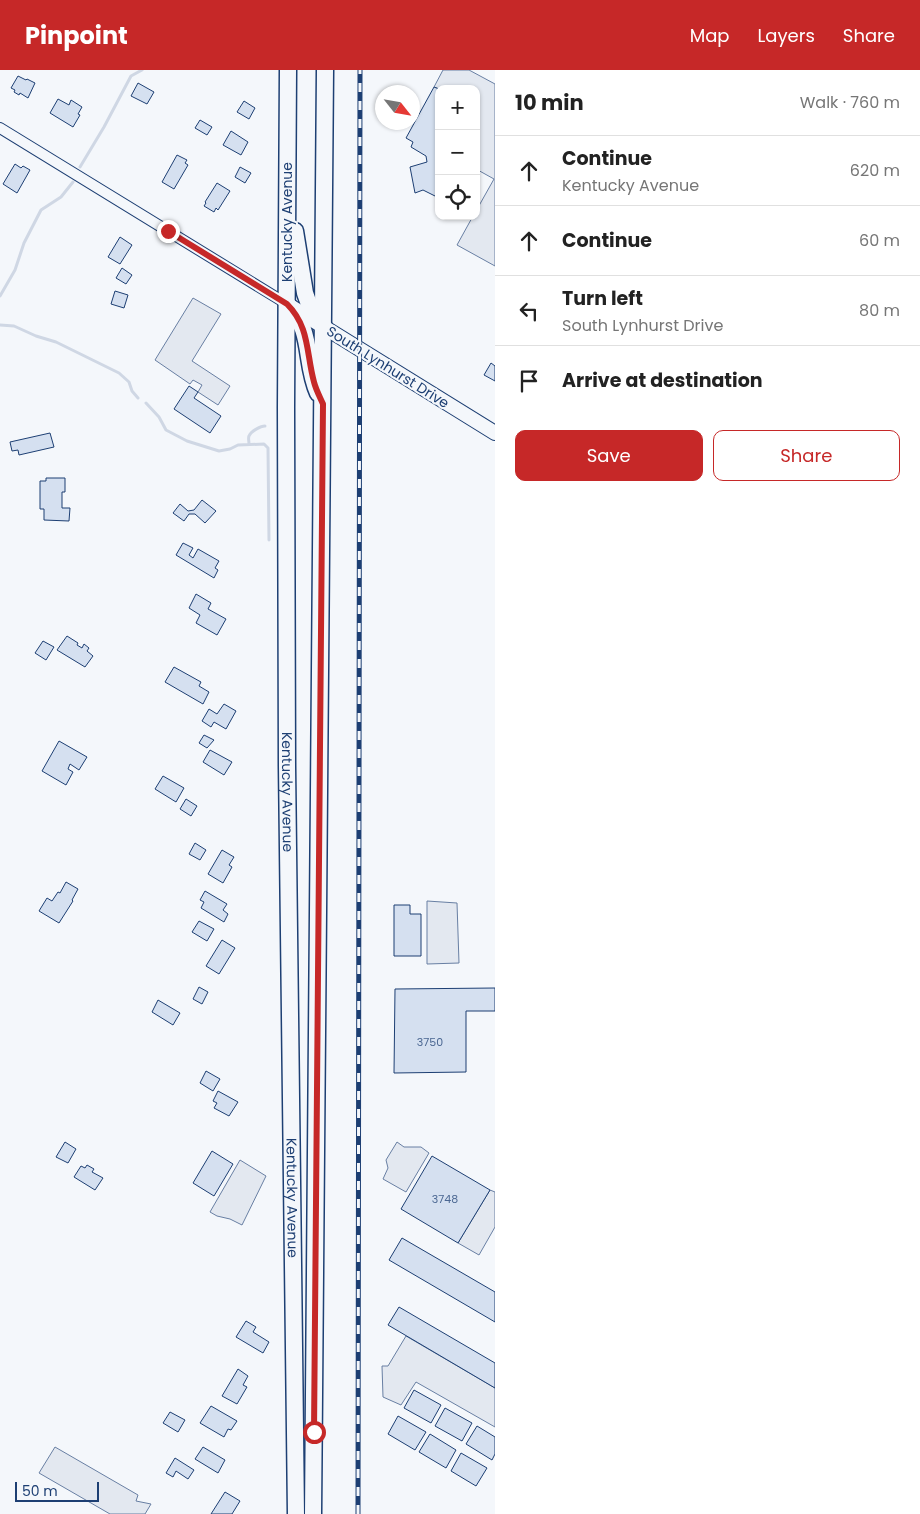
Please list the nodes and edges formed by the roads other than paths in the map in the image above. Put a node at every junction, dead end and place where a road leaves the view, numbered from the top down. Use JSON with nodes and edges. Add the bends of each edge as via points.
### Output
{"nodes":[{"id":1,"x":288,"y":70,"type":"edge"},
{"id":2,"x":326,"y":70,"type":"edge"},
{"id":3,"x":0,"y":128,"type":"edge"},
{"id":4,"x":287,"y":219,"type":"junction"},
{"id":5,"x":287,"y":304,"type":"junction"},
{"id":6,"x":324,"y":327,"type":"junction"},
{"id":7,"x":323,"y":404,"type":"junction"},
{"id":8,"x":495,"y":433,"type":"edge"},
{"id":9,"x":296,"y":1514,"type":"edge"},
{"id":10,"x":313,"y":1514,"type":"edge"}],
"edges":[{"from":1,"to":4,"type":"main road","name":"Kentucky Avenue"},
{"from":2,"to":6,"type":"main road","name":"Kentucky Avenue"},
{"from":3,"to":5,"type":"street","name":"South Lynhurst Drive"},
{"from":4,"to":5,"type":"main road","name":"Kentucky Avenue"},
{"from":4,"to":6,"type":"main road","via":[[296,232],[308,303]]},
{"from":5,"to":6,"type":"main road","name":"South Lynhurst Drive"},
{"from":5,"to":7,"type":"main road","via":[[304,332],[313,380]]},
{"from":5,"to":9,"type":"main road","name":"Kentucky Avenue","via":[[287,766]]},
{"from":6,"to":7,"type":"main road","name":"Kentucky Avenue"},
{"from":6,"to":8,"type":"main road","name":"South Lynhurst Drive"},
{"from":7,"to":10,"type":"main road","name":"Kentucky Avenue"}]}
